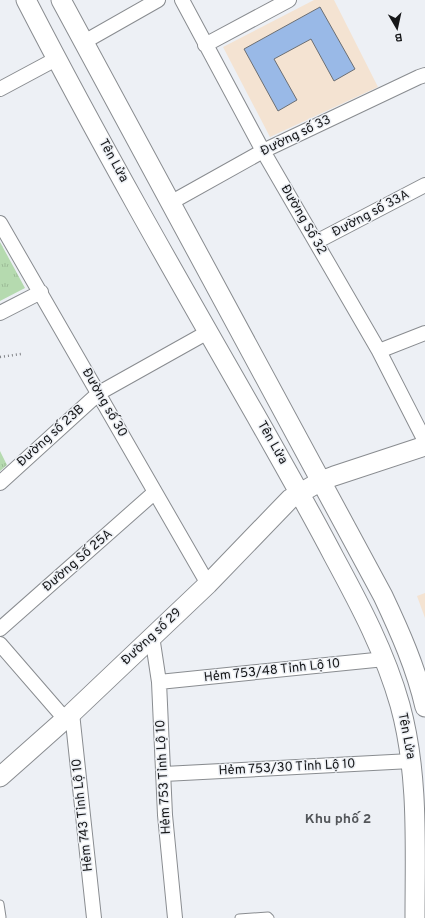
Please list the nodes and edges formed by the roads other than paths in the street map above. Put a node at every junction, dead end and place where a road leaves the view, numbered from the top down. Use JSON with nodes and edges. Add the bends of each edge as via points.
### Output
{"nodes":[{"id":1,"x":26,"y":0,"type":"edge"},
{"id":2,"x":61,"y":0,"type":"edge"},
{"id":3,"x":158,"y":0,"type":"edge"},
{"id":4,"x":182,"y":0,"type":"edge"},
{"id":5,"x":289,"y":0,"type":"edge"},
{"id":6,"x":84,"y":42,"type":"junction"},
{"id":7,"x":206,"y":44,"type":"junction"},
{"id":8,"x":56,"y":59,"type":"junction"},
{"id":9,"x":425,"y":75,"type":"edge"},
{"id":10,"x":0,"y":89,"type":"edge"},
{"id":11,"x":263,"y":151,"type":"junction"},
{"id":12,"x":425,"y":185,"type":"edge"},
{"id":13,"x":170,"y":202,"type":"junction"},
{"id":14,"x":0,"y":223,"type":"edge"},
{"id":15,"x":316,"y":242,"type":"junction"},
{"id":16,"x":41,"y":292,"type":"junction"},
{"id":17,"x":0,"y":313,"type":"edge"},
{"id":18,"x":208,"y":332,"type":"junction"},
{"id":19,"x":425,"y":333,"type":"edge"},
{"id":20,"x":379,"y":351,"type":"junction"},
{"id":21,"x":99,"y":393,"type":"junction"},
{"id":22,"x":425,"y":441,"type":"edge"},
{"id":23,"x":425,"y":446,"type":"edge"},
{"id":24,"x":321,"y":481,"type":"junction"},
{"id":25,"x":0,"y":483,"type":"edge"},
{"id":26,"x":155,"y":492,"type":"junction"},
{"id":27,"x":300,"y":492,"type":"junction"},
{"id":28,"x":208,"y":584,"type":"junction"},
{"id":29,"x":0,"y":629,"type":"edge"},
{"id":30,"x":152,"y":636,"type":"junction"},
{"id":31,"x":0,"y":644,"type":"edge"},
{"id":32,"x":385,"y":660,"type":"junction"},
{"id":33,"x":158,"y":682,"type":"junction"},
{"id":34,"x":425,"y":707,"type":"edge"},
{"id":35,"x":68,"y":716,"type":"junction"},
{"id":36,"x":411,"y":761,"type":"junction"},
{"id":37,"x":164,"y":774,"type":"junction"},
{"id":38,"x":0,"y":777,"type":"edge"},
{"id":39,"x":0,"y":904,"type":"edge"},
{"id":40,"x":2,"y":917,"type":"edge"},
{"id":41,"x":94,"y":918,"type":"edge"},
{"id":42,"x":175,"y":918,"type":"edge"},
{"id":43,"x":239,"y":918,"type":"edge"},
{"id":44,"x":270,"y":918,"type":"edge"},
{"id":45,"x":415,"y":918,"type":"edge"}],
"edges":[{"from":1,"to":8,"type":"main road","name":"Tên Lửa"},
{"from":2,"to":6,"type":"main road","name":"Tên Lửa"},
{"from":3,"to":6,"type":"street"},
{"from":4,"to":7,"type":"street","name":"Đường Số 32"},
{"from":5,"to":7,"type":"street"},
{"from":6,"to":13,"type":"main road","name":"Tên Lửa"},
{"from":7,"to":11,"type":"street","name":"Đường Số 32"},
{"from":8,"to":10,"type":"street"},
{"from":8,"to":18,"type":"main road","name":"Tên Lửa"},
{"from":9,"to":11,"type":"street","name":"Đường số 33"},
{"from":11,"to":13,"type":"street","name":"Đường số 33"},
{"from":11,"to":15,"type":"street","name":"Đường Số 32"},
{"from":12,"to":15,"type":"street","name":"Đường số 33A"},
{"from":13,"to":24,"type":"main road","name":"Tên Lửa"},
{"from":14,"to":16,"type":"street","name":"Đường số 30"},
{"from":15,"to":20,"type":"street","name":"Đường Số 32"},
{"from":16,"to":17,"type":"street"},
{"from":16,"to":21,"type":"street","name":"Đường số 30"},
{"from":18,"to":21,"type":"street","name":"Đường số 23B"},
{"from":18,"to":27,"type":"main road","name":"Tên Lửa"},
{"from":19,"to":20,"type":"street"},
{"from":20,"to":22,"type":"street","name":"Đường Số 32"},
{"from":21,"to":25,"type":"street","name":"Đường số 23B"},
{"from":21,"to":26,"type":"street","name":"Đường số 30"},
{"from":23,"to":24,"type":"main road"},
{"from":24,"to":27,"type":"main road","name":"Đường số 29"},
{"from":24,"to":34,"type":"main road","name":"Tên Lửa","via":[[395,621],[416,675]]},
{"from":26,"to":28,"type":"street","name":"Đường số 30"},
{"from":26,"to":29,"type":"street","name":"Đường Số 25A"},
{"from":27,"to":28,"type":"main road","name":"Đường số 29","via":[[290,499]]},
{"from":27,"to":32,"type":"main road","name":"Tên Lửa","via":[[361,607]]},
{"from":28,"to":30,"type":"main road","name":"Đường số 29"},
{"from":30,"to":33,"type":"street","name":"Hẻm 753 Tỉnh Lộ 10"},
{"from":30,"to":35,"type":"main road","name":"Đường số 29"},
{"from":31,"to":35,"type":"street"},
{"from":32,"to":33,"type":"street","name":"Hẻm 753/48 Tỉnh Lộ 10"},
{"from":32,"to":36,"type":"main road","name":"Tên Lửa","via":[[401,708]]},
{"from":33,"to":37,"type":"street","name":"Hẻm 753 Tỉnh Lộ 10"},
{"from":35,"to":38,"type":"main road","name":"Đường số 29"},
{"from":35,"to":41,"type":"street","name":"Hẻm 743 Tỉnh Lộ 10"},
{"from":36,"to":37,"type":"street","name":"Hẻm 753/30 Tỉnh Lộ 10"},
{"from":36,"to":45,"type":"main road","name":"Tên Lửa","via":[[414,787]]},
{"from":37,"to":42,"type":"street","name":"Hẻm 753 Tỉnh Lộ 10","via":[[165,815]]},
{"from":39,"to":40,"type":"lane"},
{"from":43,"to":44,"type":"lane"}]}
